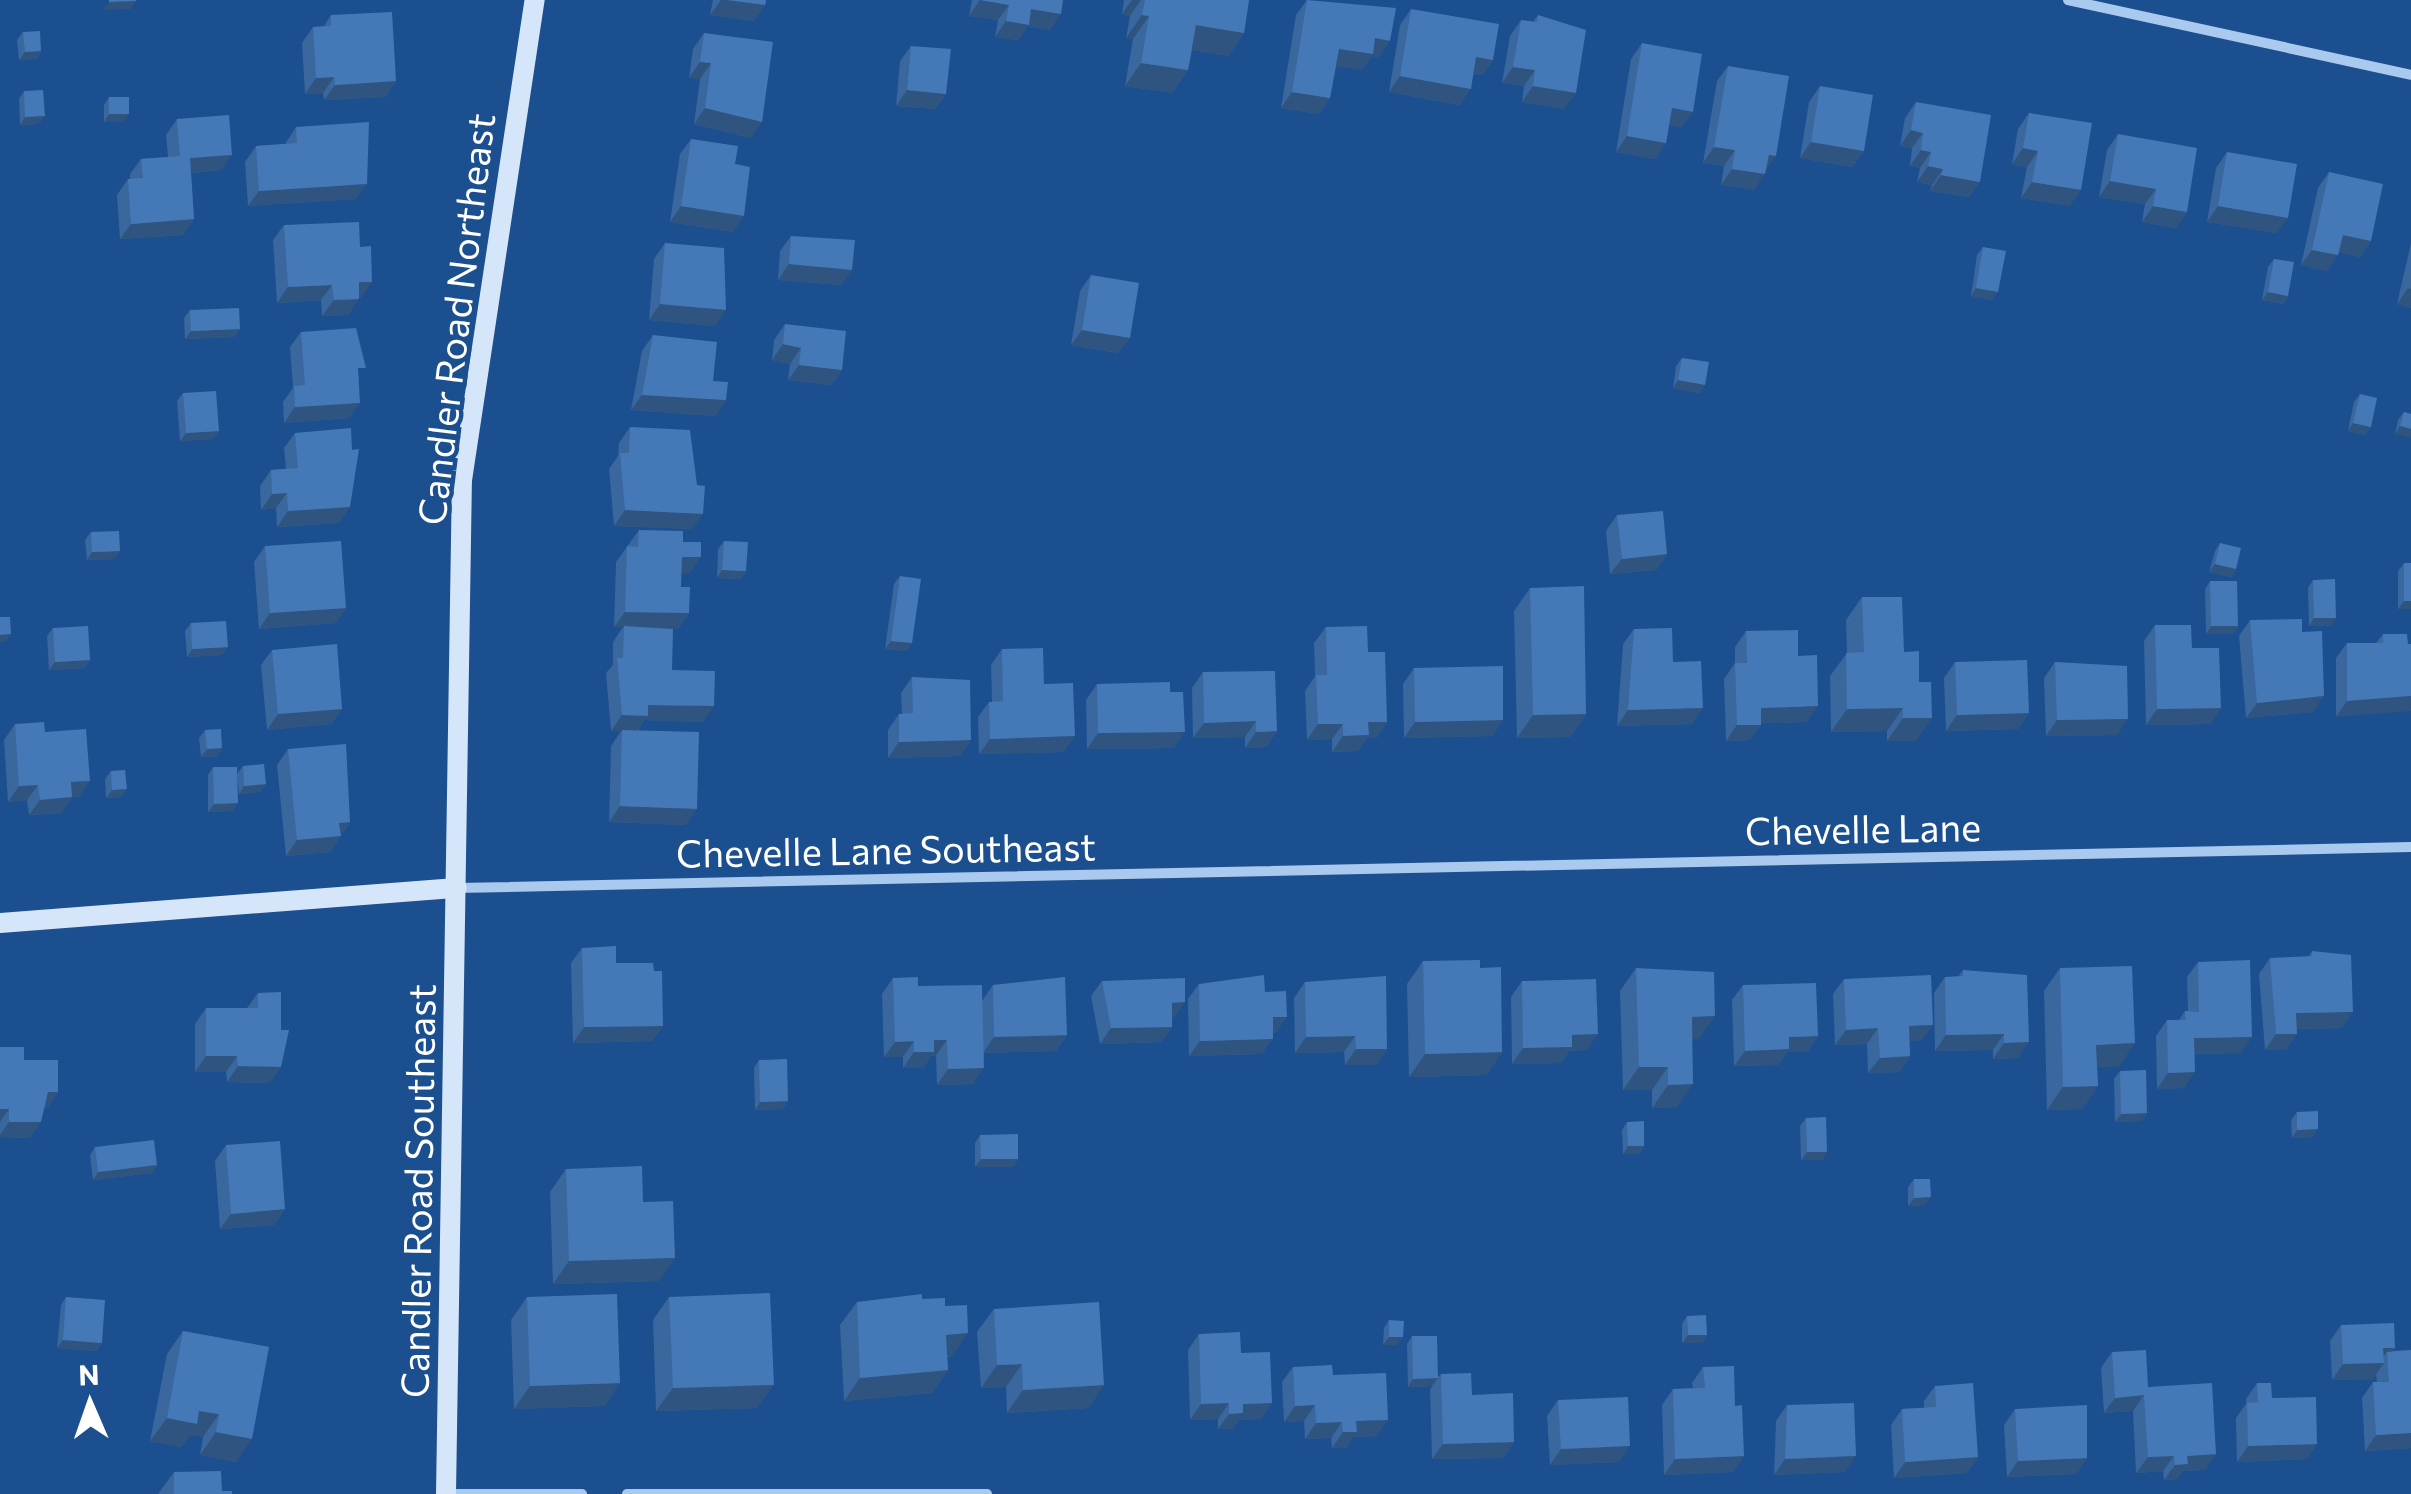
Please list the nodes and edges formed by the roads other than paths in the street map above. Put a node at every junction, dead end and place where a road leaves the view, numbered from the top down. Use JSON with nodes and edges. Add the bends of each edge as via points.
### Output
{"nodes":[{"id":1,"x":535,"y":0,"type":"edge"},
{"id":2,"x":2068,"y":0,"type":"edge"},
{"id":3,"x":2411,"y":75,"type":"edge"},
{"id":4,"x":2411,"y":847,"type":"edge"},
{"id":5,"x":1316,"y":870,"type":"joint"},
{"id":6,"x":457,"y":888,"type":"junction"},
{"id":7,"x":0,"y":923,"type":"edge"},
{"id":8,"x":446,"y":1494,"type":"edge"},
{"id":9,"x":582,"y":1494,"type":"edge"},
{"id":10,"x":627,"y":1494,"type":"edge"},
{"id":11,"x":987,"y":1494,"type":"edge"}],
"edges":[{"from":1,"to":6,"type":"main road","name":"Candler Road Northeast","via":[[462,480]]},
{"from":2,"to":3,"type":"street"},
{"from":4,"to":5,"type":"street","name":"Chevelle Lane"},
{"from":5,"to":6,"type":"street","name":"Chevelle Lane Southeast"},
{"from":6,"to":7,"type":"main road"},
{"from":6,"to":8,"type":"main road","name":"Candler Road Southeast"},
{"from":8,"to":9,"type":"street"},
{"from":10,"to":11,"type":"street"}]}
